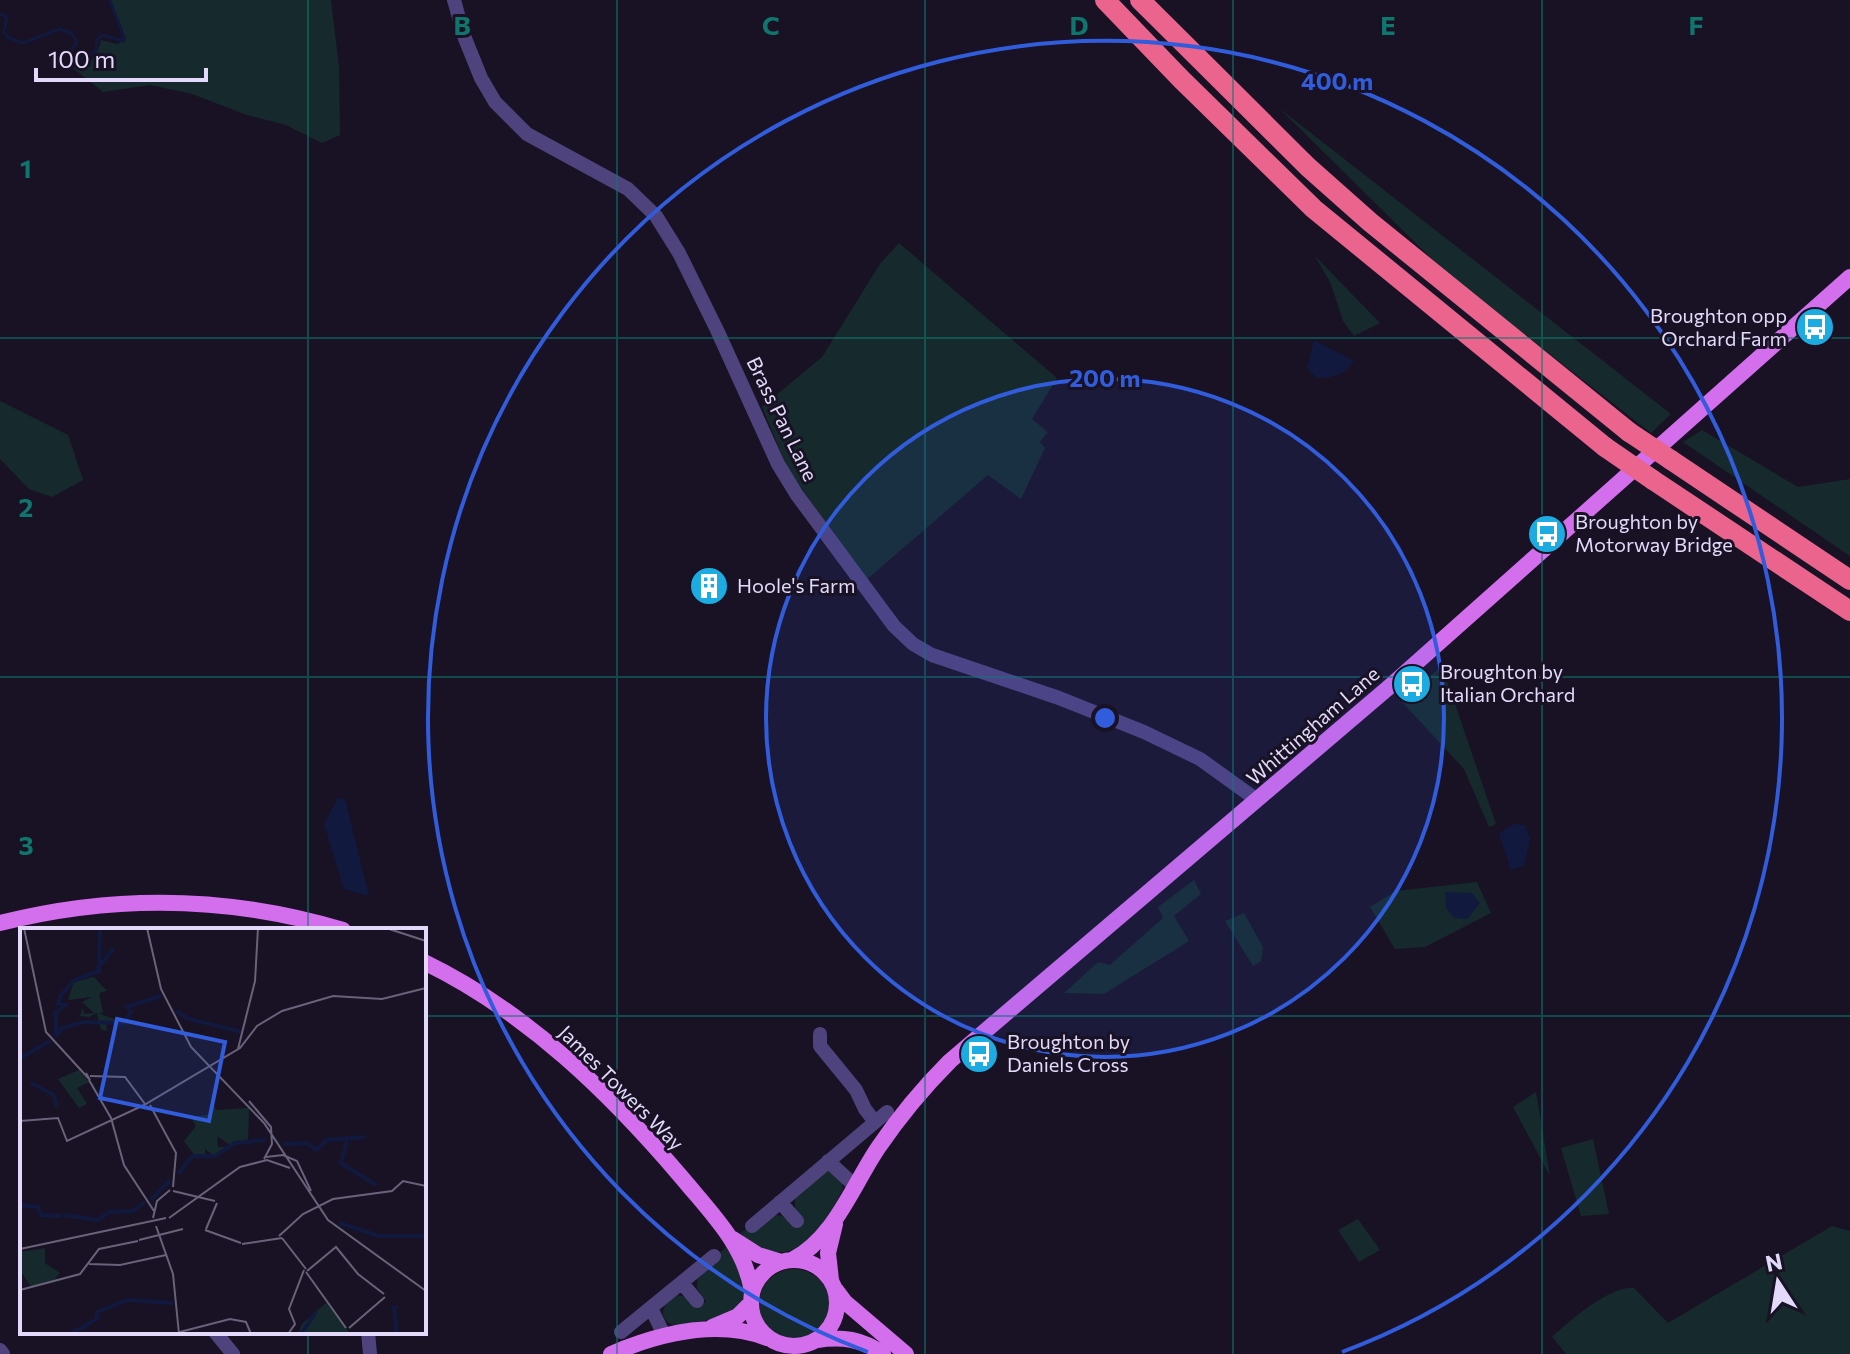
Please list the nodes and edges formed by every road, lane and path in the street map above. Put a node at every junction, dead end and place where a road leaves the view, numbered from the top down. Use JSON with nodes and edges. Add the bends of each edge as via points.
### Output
{"nodes":[{"id":1,"x":454,"y":0,"type":"edge"},
{"id":2,"x":1105,"y":0,"type":"edge"},
{"id":3,"x":1140,"y":0,"type":"edge"},
{"id":4,"x":1850,"y":277,"type":"edge"},
{"id":5,"x":1850,"y":580,"type":"edge"},
{"id":6,"x":1850,"y":611,"type":"edge"},
{"id":7,"x":1257,"y":800,"type":"junction"},
{"id":8,"x":0,"y":923,"type":"edge"},
{"id":9,"x":334,"y":928,"type":"edge"},
{"id":10,"x":426,"y":963,"type":"edge"},
{"id":11,"x":820,"y":1034,"type":"dead end"},
{"id":12,"x":828,"y":1161,"type":"junction"},
{"id":13,"x":855,"y":1186,"type":"junction"},
{"id":14,"x":780,"y":1202,"type":"junction"},
{"id":15,"x":840,"y":1212,"type":"junction"},
{"id":16,"x":797,"y":1221,"type":"dead end"},
{"id":17,"x":752,"y":1226,"type":"dead end"},
{"id":18,"x":732,"y":1238,"type":"junction"},
{"id":19,"x":714,"y":1256,"type":"dead end"},
{"id":20,"x":786,"y":1261,"type":"junction"},
{"id":21,"x":682,"y":1283,"type":"junction"},
{"id":22,"x":834,"y":1286,"type":"junction"},
{"id":23,"x":751,"y":1298,"type":"junction"},
{"id":24,"x":697,"y":1301,"type":"dead end"},
{"id":25,"x":651,"y":1308,"type":"junction"},
{"id":26,"x":702,"y":1330,"type":"junction"},
{"id":27,"x":621,"y":1332,"type":"dead end"},
{"id":28,"x":217,"y":1334,"type":"edge"},
{"id":29,"x":368,"y":1334,"type":"edge"},
{"id":30,"x":664,"y":1335,"type":"junction"},
{"id":31,"x":768,"y":1338,"type":"junction"},
{"id":32,"x":817,"y":1340,"type":"junction"},
{"id":33,"x":233,"y":1354,"type":"edge"},
{"id":34,"x":370,"y":1354,"type":"edge"},
{"id":35,"x":611,"y":1354,"type":"edge"},
{"id":36,"x":883,"y":1354,"type":"edge"},
{"id":37,"x":906,"y":1354,"type":"edge"}],
"edges":[{"from":1,"to":7,"type":"street","name":"Brass Pan Lane","via":[[464,36],[495,102],[527,134],[628,189],[656,216],[717,330],[778,464],[894,626],[932,655],[1059,698],[1200,759]]},
{"from":2,"to":6,"type":"highway","bridge":true,"via":[[1314,209],[1605,447]]},
{"from":3,"to":5,"type":"highway","bridge":true,"via":[[1360,213],[1629,432]]},
{"from":4,"to":7,"type":"main road","name":"Whittingham Lane"},
{"from":7,"to":13,"type":"main road","name":"Whittingham Lane","via":[[950,1061],[896,1123]]},
{"from":8,"to":9,"type":"main road","via":[[82,906],[159,901],[244,908]]},
{"from":10,"to":18,"type":"main road","name":"James Towers Way","via":[[508,1010],[567,1058],[643,1132]]},
{"from":11,"to":12,"type":"street","via":[[820,1046],[865,1109],[881,1117]]},
{"from":12,"to":13,"type":"street"},
{"from":12,"to":14,"type":"street"},
{"from":13,"to":15,"type":"main road","name":"Whittingham Lane"},
{"from":14,"to":16,"type":"street"},
{"from":14,"to":17,"type":"street"},
{"from":15,"to":20,"type":"main road","name":"Whittingham Lane","via":[[811,1246]]},
{"from":15,"to":22,"type":"main road","name":"Whittingham Lane","via":[[828,1253]]},
{"from":18,"to":20,"type":"main road","name":"James Towers Way","via":[[758,1255]]},
{"from":18,"to":23,"type":"main road","name":"James Towers Way","via":[[746,1268]]},
{"from":19,"to":21,"type":"street"},
{"from":20,"to":22,"type":"main road","via":[[815,1265]]},
{"from":20,"to":23,"type":"main road","via":[[762,1273]]},
{"from":21,"to":24,"type":"street"},
{"from":21,"to":25,"type":"street"},
{"from":22,"to":32,"type":"main road","via":[[836,1313]]},
{"from":22,"to":37,"type":"main road","via":[[845,1302]]},
{"from":23,"to":26,"type":"main road","via":[[730,1320]]},
{"from":23,"to":31,"type":"main road","via":[[754,1321]]},
{"from":25,"to":27,"type":"street"},
{"from":25,"to":30,"type":"street"},
{"from":26,"to":30,"type":"main road"},
{"from":26,"to":31,"type":"main road","via":[[745,1331]]},
{"from":28,"to":33,"type":"street"},
{"from":29,"to":34,"type":"street"},
{"from":30,"to":35,"type":"main road"},
{"from":31,"to":32,"type":"main road","via":[[787,1346]]},
{"from":32,"to":36,"type":"main road","via":[[849,1338]]}]}
